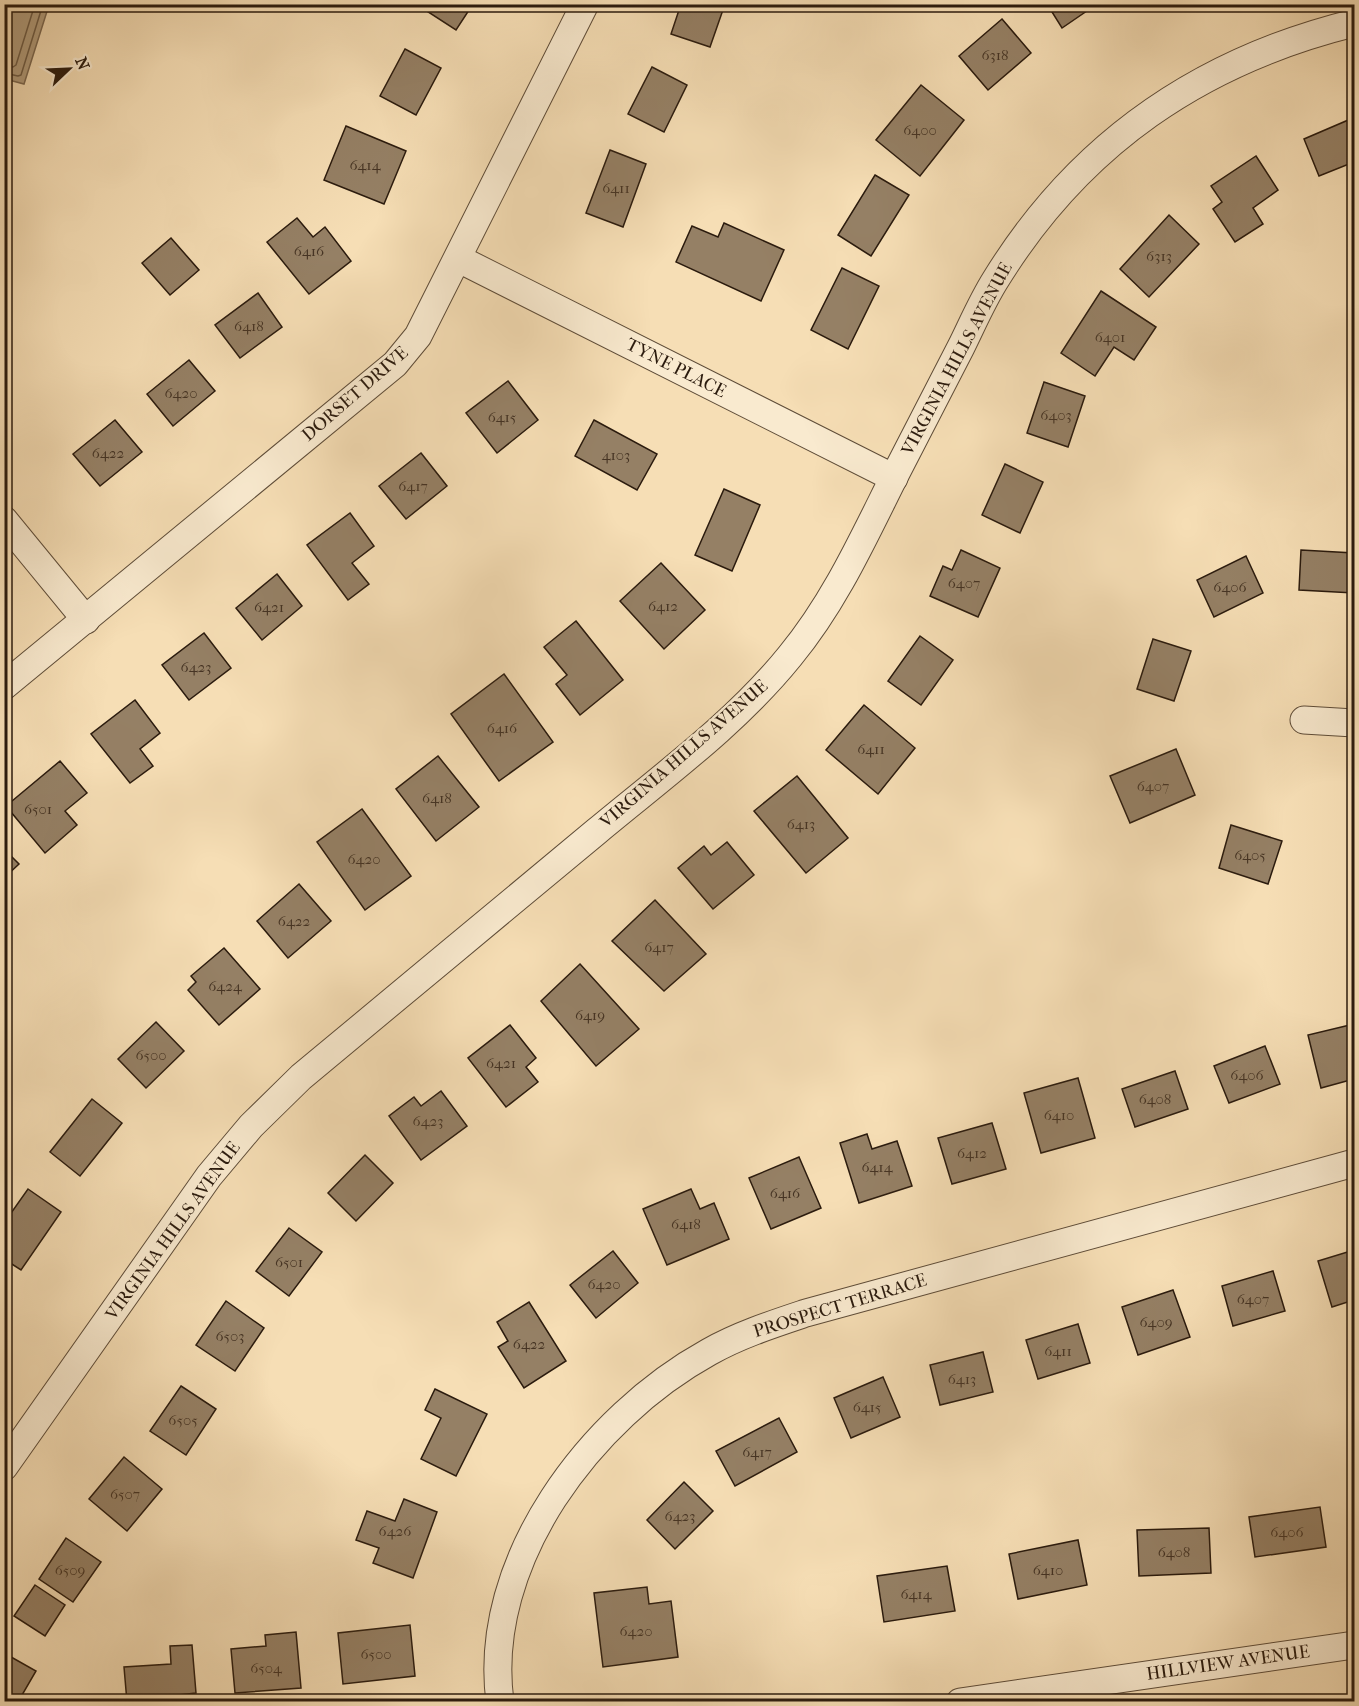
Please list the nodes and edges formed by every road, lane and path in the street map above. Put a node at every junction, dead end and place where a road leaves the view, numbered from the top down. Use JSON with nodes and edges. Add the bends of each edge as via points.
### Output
{"nodes":[{"id":1,"x":585,"y":4,"type":"edge"},
{"id":2,"x":1354,"y":23,"type":"edge"},
{"id":3,"x":459,"y":259,"type":"junction"},
{"id":4,"x":894,"y":478,"type":"junction"},
{"id":5,"x":4,"y":520,"type":"edge"},
{"id":6,"x":86,"y":620,"type":"junction"},
{"id":7,"x":4,"y":686,"type":"edge"},
{"id":8,"x":1304,"y":720,"type":"dead end"},
{"id":9,"x":1354,"y":723,"type":"edge"},
{"id":10,"x":1354,"y":1163,"type":"edge"},
{"id":11,"x":4,"y":1467,"type":"edge"},
{"id":12,"x":1354,"y":1645,"type":"edge"},
{"id":13,"x":986,"y":1700,"type":"edge"},
{"id":14,"x":500,"y":1701,"type":"edge"},
{"id":15,"x":960,"y":1701,"type":"edge"}],
"edges":[{"from":1,"to":3,"type":"street","name":"DORSET DRIVE"},
{"from":2,"to":4,"type":"street","name":"VIRGINIA HILLS AVENUE","via":[[1245,58],[1183,91],[1121,134],[1069,182],[1027,232],[994,282]]},
{"from":3,"to":4,"type":"street","name":"TYNE PLACE"},
{"from":3,"to":6,"type":"street","name":"DORSET DRIVE","via":[[418,336],[395,364]]},
{"from":4,"to":11,"type":"street","name":"VIRGINIA HILLS AVENUE","via":[[823,612],[751,701],[301,1077],[251,1126],[209,1176]]},
{"from":5,"to":6,"type":"street"},
{"from":6,"to":7,"type":"street","name":"DORSET DRIVE"},
{"from":8,"to":9,"type":"street"},
{"from":10,"to":14,"type":"street","name":"PROSPECT TERRACE","via":[[806,1312],[752,1331],[708,1353],[626,1413],[578,1464],[531,1536],[505,1612],[500,1644]]},
{"from":12,"to":13,"type":"street","name":"HILLVIEW AVENUE"},
{"from":13,"to":15,"type":"street","name":"HILLVIEW AVENUE"}]}
